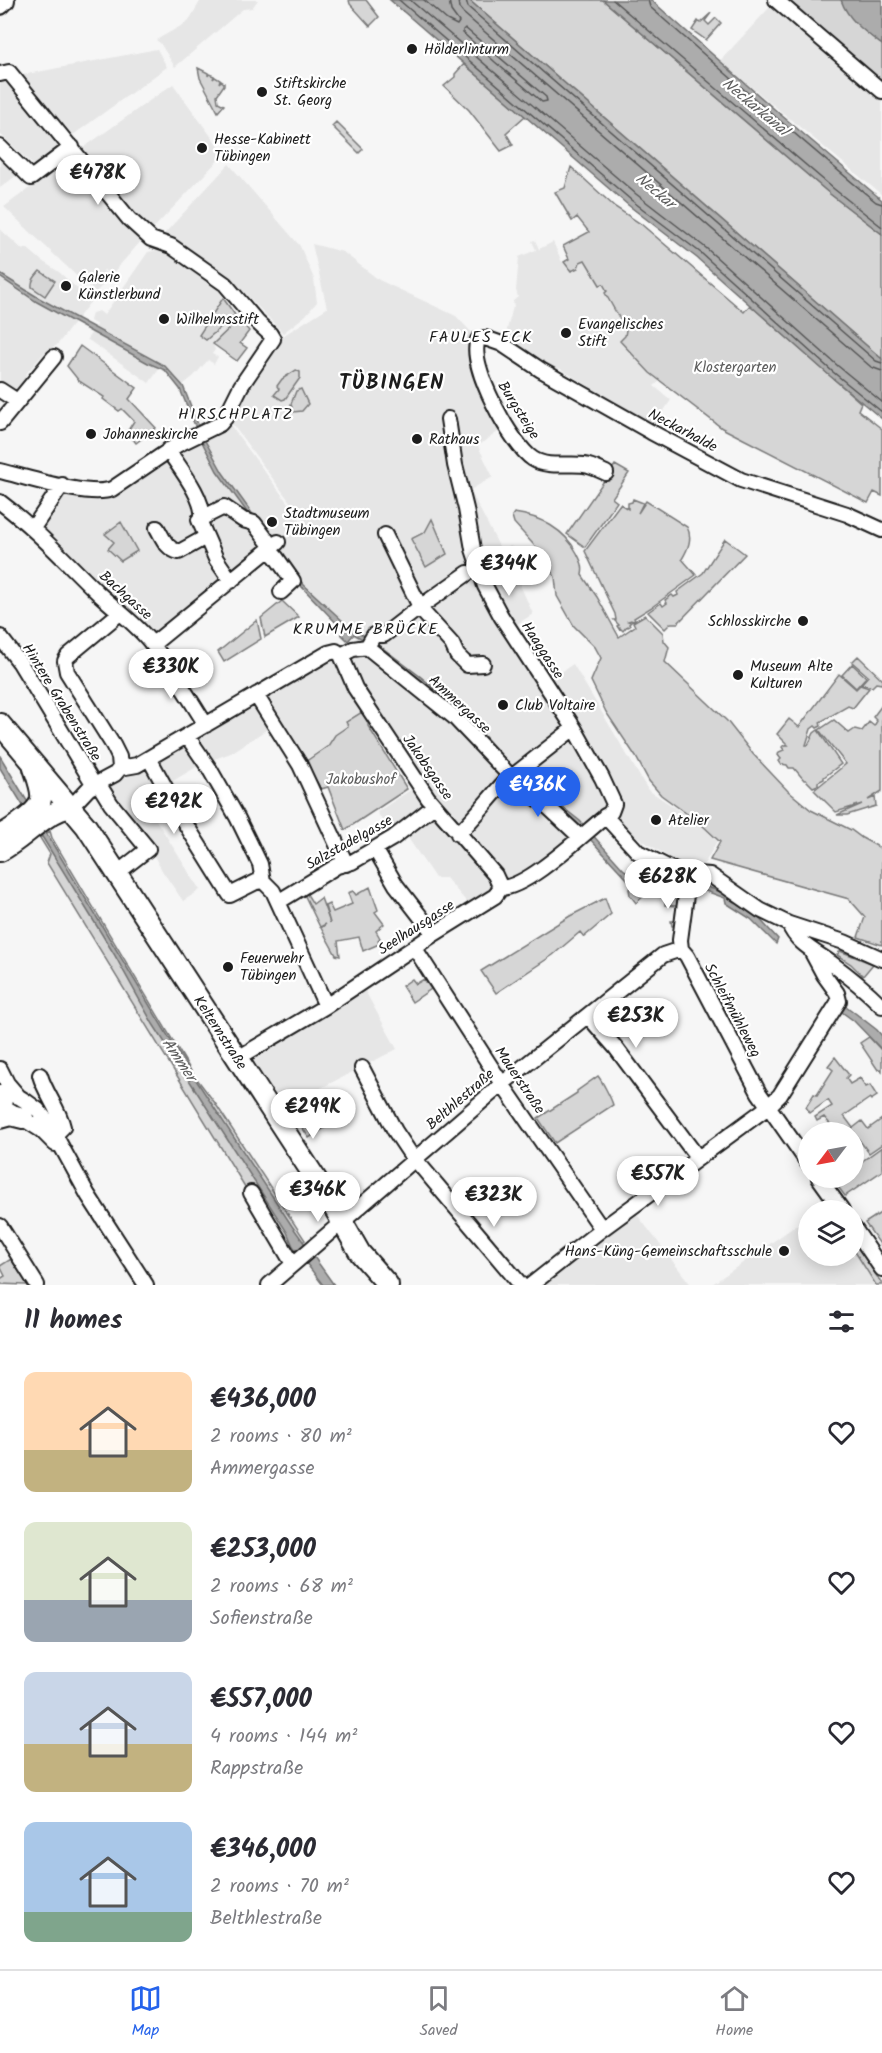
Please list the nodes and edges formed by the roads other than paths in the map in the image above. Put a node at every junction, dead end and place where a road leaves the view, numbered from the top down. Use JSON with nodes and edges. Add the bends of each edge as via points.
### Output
{"nodes":[{"id":1,"x":4,"y":0,"type":"edge"},
{"id":2,"x":776,"y":0,"type":"edge"},
{"id":3,"x":0,"y":3,"type":"edge"},
{"id":4,"x":4,"y":73,"type":"edge"},
{"id":5,"x":882,"y":91,"type":"edge"},
{"id":6,"x":0,"y":147,"type":"edge"},
{"id":7,"x":72,"y":147,"type":"junction"},
{"id":8,"x":480,"y":339,"type":"joint"},
{"id":9,"x":54,"y":357,"type":"dead end"},
{"id":10,"x":0,"y":390,"type":"edge"},
{"id":11,"x":17,"y":401,"type":"junction"},
{"id":12,"x":448,"y":418,"type":"dead end"},
{"id":13,"x":0,"y":423,"type":"edge"},
{"id":14,"x":168,"y":450,"type":"junction"},
{"id":15,"x":0,"y":471,"type":"edge"},
{"id":16,"x":606,"y":473,"type":"dead end"},
{"id":17,"x":62,"y":485,"type":"junction"},
{"id":18,"x":0,"y":502,"type":"edge"},
{"id":19,"x":202,"y":518,"type":"junction"},
{"id":20,"x":157,"y":528,"type":"dead end"},
{"id":21,"x":882,"y":530,"type":"edge"},
{"id":22,"x":37,"y":532,"type":"junction"},
{"id":23,"x":385,"y":535,"type":"dead end"},
{"id":24,"x":207,"y":537,"type":"junction"},
{"id":25,"x":273,"y":546,"type":"junction"},
{"id":26,"x":468,"y":573,"type":"dead end"},
{"id":27,"x":231,"y":581,"type":"junction"},
{"id":28,"x":281,"y":592,"type":"dead end"},
{"id":29,"x":420,"y":607,"type":"junction"},
{"id":30,"x":118,"y":612,"type":"junction"},
{"id":31,"x":0,"y":637,"type":"edge"},
{"id":32,"x":153,"y":644,"type":"junction"},
{"id":33,"x":368,"y":647,"type":"junction"},
{"id":34,"x":341,"y":655,"type":"junction"},
{"id":35,"x":483,"y":664,"type":"dead end"},
{"id":36,"x":256,"y":695,"type":"junction"},
{"id":37,"x":0,"y":724,"type":"edge"},
{"id":38,"x":206,"y":725,"type":"junction"},
{"id":39,"x":574,"y":728,"type":"junction"},
{"id":40,"x":187,"y":736,"type":"junction"},
{"id":41,"x":149,"y":758,"type":"junction"},
{"id":42,"x":31,"y":760,"type":"junction"},
{"id":43,"x":120,"y":768,"type":"junction"},
{"id":44,"x":514,"y":774,"type":"junction"},
{"id":45,"x":94,"y":786,"type":"junction"},
{"id":46,"x":54,"y":788,"type":"junction"},
{"id":47,"x":434,"y":806,"type":"junction"},
{"id":48,"x":71,"y":807,"type":"junction"},
{"id":49,"x":605,"y":816,"type":"junction"},
{"id":50,"x":585,"y":832,"type":"junction"},
{"id":51,"x":458,"y":834,"type":"junction"},
{"id":52,"x":2,"y":841,"type":"edge"},
{"id":53,"x":375,"y":849,"type":"junction"},
{"id":54,"x":346,"y":864,"type":"junction"},
{"id":55,"x":116,"y":874,"type":"junction"},
{"id":56,"x":689,"y":879,"type":"junction"},
{"id":57,"x":263,"y":881,"type":"junction"},
{"id":58,"x":501,"y":888,"type":"junction"},
{"id":59,"x":278,"y":902,"type":"junction"},
{"id":60,"x":789,"y":924,"type":"junction"},
{"id":61,"x":434,"y":934,"type":"junction"},
{"id":62,"x":414,"y":947,"type":"junction"},
{"id":63,"x":681,"y":949,"type":"junction"},
{"id":64,"x":810,"y":949,"type":"junction"},
{"id":65,"x":882,"y":959,"type":"edge"},
{"id":66,"x":326,"y":1006,"type":"junction"},
{"id":67,"x":882,"y":1006,"type":"edge"},
{"id":68,"x":588,"y":1016,"type":"junction"},
{"id":69,"x":238,"y":1058,"type":"junction"},
{"id":70,"x":362,"y":1068,"type":"dead end"},
{"id":71,"x":0,"y":1069,"type":"edge"},
{"id":72,"x":40,"y":1075,"type":"dead end"},
{"id":73,"x":502,"y":1084,"type":"junction"},
{"id":74,"x":0,"y":1093,"type":"edge"},
{"id":75,"x":19,"y":1097,"type":"junction"},
{"id":76,"x":0,"y":1104,"type":"edge"},
{"id":77,"x":768,"y":1107,"type":"junction"},
{"id":78,"x":0,"y":1118,"type":"edge"},
{"id":79,"x":23,"y":1118,"type":"junction"},
{"id":80,"x":55,"y":1136,"type":"junction"},
{"id":81,"x":61,"y":1149,"type":"junction"},
{"id":82,"x":798,"y":1149,"type":"edge"},
{"id":83,"x":698,"y":1158,"type":"junction"},
{"id":84,"x":415,"y":1160,"type":"junction"},
{"id":85,"x":251,"y":1193,"type":"dead end"},
{"id":86,"x":342,"y":1222,"type":"junction"},
{"id":87,"x":0,"y":1226,"type":"edge"},
{"id":88,"x":602,"y":1229,"type":"junction"},
{"id":89,"x":864,"y":1241,"type":"edge"},
{"id":90,"x":296,"y":1262,"type":"junction"},
{"id":91,"x":881,"y":1264,"type":"edge"},
{"id":92,"x":37,"y":1285,"type":"edge"},
{"id":93,"x":146,"y":1285,"type":"edge"},
{"id":94,"x":269,"y":1285,"type":"edge"},
{"id":95,"x":388,"y":1285,"type":"edge"},
{"id":96,"x":521,"y":1285,"type":"edge"},
{"id":97,"x":531,"y":1285,"type":"edge"}],
"edges":[{"from":1,"to":3,"type":"main road"},
{"from":2,"to":5,"type":"street"},
{"from":4,"to":7,"type":"street"},
{"from":6,"to":7,"type":"street","via":[[31,178]]},
{"from":7,"to":14,"type":"street","via":[[118,207],[151,239],[171,246],[225,284],[273,340],[220,424]]},
{"from":8,"to":16,"type":"street","name":"Burgsteige","via":[[476,349],[484,386],[507,427],[532,459],[586,466]]},
{"from":8,"to":21,"type":"street","name":"Neckarhalde","via":[[501,344],[741,480],[847,514]]},
{"from":9,"to":11,"type":"street"},
{"from":10,"to":11,"type":"street"},
{"from":11,"to":13,"type":"street"},
{"from":12,"to":39,"type":"street","name":"Haaggasse","via":[[455,465],[483,581],[501,616]]},
{"from":14,"to":17,"type":"street","via":[[107,490]]},
{"from":14,"to":19,"type":"street","via":[[199,499]]},
{"from":15,"to":17,"type":"street"},
{"from":17,"to":22,"type":"street"},
{"from":18,"to":22,"type":"street","name":"Bachgasse"},
{"from":19,"to":24,"type":"street","via":[[199,520]]},
{"from":19,"to":25,"type":"street","via":[[224,507],[254,523]]},
{"from":20,"to":24,"type":"street","via":[[168,548],[179,552]]},
{"from":22,"to":30,"type":"street","name":"Bachgasse"},
{"from":23,"to":29,"type":"street"},
{"from":24,"to":27,"type":"street"},
{"from":25,"to":27,"type":"street"},
{"from":25,"to":28,"type":"street","via":[[293,581]]},
{"from":26,"to":29,"type":"street"},
{"from":27,"to":32,"type":"street"},
{"from":29,"to":33,"type":"street","via":[[384,635],[374,634]]},
{"from":29,"to":35,"type":"street","via":[[457,655],[467,664]]},
{"from":30,"to":32,"type":"street","name":"Bachgasse"},
{"from":30,"to":43,"type":"street","via":[[65,661],[67,672],[116,752]]},
{"from":31,"to":45,"type":"street","name":"Hintere Grabenstraße","via":[[20,663]]},
{"from":32,"to":38,"type":"street","name":"Bachgasse"},
{"from":33,"to":34,"type":"street"},
{"from":33,"to":44,"type":"street","name":"Ammergasse","via":[[457,714]]},
{"from":34,"to":36,"type":"street","via":[[331,652]]},
{"from":34,"to":47,"type":"street","name":"Jakobsgasse","via":[[355,688]]},
{"from":36,"to":38,"type":"street"},
{"from":36,"to":54,"type":"street","via":[[300,765]]},
{"from":37,"to":42,"type":"main road","name":"Kelternstraße"},
{"from":38,"to":40,"type":"street"},
{"from":39,"to":44,"type":"street"},
{"from":39,"to":49,"type":"street","name":"Haaggasse","via":[[613,800],[614,808]]},
{"from":40,"to":41,"type":"street"},
{"from":40,"to":57,"type":"street","via":[[243,828],[260,864]]},
{"from":41,"to":43,"type":"street","via":[[133,767]]},
{"from":41,"to":57,"type":"street","via":[[230,895]]},
{"from":42,"to":46,"type":"main road","name":"Kelternstraße"},
{"from":42,"to":52,"type":"main road","via":[[42,792],[39,806]]},
{"from":43,"to":45,"type":"street"},
{"from":44,"to":50,"type":"street","name":"Ammergasse","via":[[548,807]]},
{"from":44,"to":51,"type":"street"},
{"from":45,"to":46,"type":"street"},
{"from":45,"to":48,"type":"street"},
{"from":45,"to":55,"type":"street","via":[[148,849]]},
{"from":46,"to":48,"type":"main road","name":"Kelternstraße"},
{"from":47,"to":51,"type":"street","name":"Jakobsgasse"},
{"from":47,"to":53,"type":"street","name":"Salzstadelgasse"},
{"from":48,"to":52,"type":"main road"},
{"from":48,"to":55,"type":"main road","name":"Kelternstraße"},
{"from":49,"to":50,"type":"street","name":"Seelhausgasse"},
{"from":49,"to":56,"type":"street","via":[[638,852]]},
{"from":50,"to":58,"type":"street","name":"Seelhausgasse","via":[[532,874],[513,886]]},
{"from":51,"to":58,"type":"street","name":"Jakobsgasse","via":[[498,878]]},
{"from":53,"to":54,"type":"street","name":"Salzstadelgasse"},
{"from":53,"to":61,"type":"street","via":[[396,885]]},
{"from":54,"to":59,"type":"street","name":"Salzstadelgasse"},
{"from":55,"to":69,"type":"main road","name":"Kelternstraße"},
{"from":56,"to":60,"type":"street","via":[[698,874],[710,875],[760,910]]},
{"from":56,"to":63,"type":"street"},
{"from":57,"to":59,"type":"street"},
{"from":58,"to":61,"type":"street","name":"Seelhausgasse","via":[[495,896]]},
{"from":59,"to":66,"type":"street"},
{"from":60,"to":64,"type":"street"},
{"from":60,"to":65,"type":"street"},
{"from":61,"to":62,"type":"street","name":"Seelhausgasse"},
{"from":62,"to":66,"type":"street","name":"Seelhausgasse"},
{"from":62,"to":73,"type":"street","name":"Mauerstraße"},
{"from":63,"to":68,"type":"street","name":"Belthlestraße","via":[[663,955]]},
{"from":63,"to":77,"type":"street","name":"Schleifmühleweg"},
{"from":64,"to":67,"type":"street"},
{"from":64,"to":77,"type":"street","via":[[839,1001],[780,1095]]},
{"from":66,"to":69,"type":"street","name":"Seelhausgasse"},
{"from":68,"to":73,"type":"street","name":"Belthlestraße"},
{"from":68,"to":83,"type":"street"},
{"from":69,"to":86,"type":"main road","name":"Kelternstraße"},
{"from":70,"to":84,"type":"street"},
{"from":71,"to":75,"type":"street"},
{"from":72,"to":80,"type":"street","via":[[62,1121],[63,1127]]},
{"from":73,"to":84,"type":"street","name":"Belthlestraße"},
{"from":73,"to":88,"type":"street","name":"Mauerstraße"},
{"from":74,"to":75,"type":"street"},
{"from":75,"to":80,"type":"street","via":[[38,1110]]},
{"from":76,"to":79,"type":"street"},
{"from":77,"to":82,"type":"street","name":"Schleifmühleweg"},
{"from":77,"to":83,"type":"street"},
{"from":78,"to":79,"type":"main road"},
{"from":79,"to":81,"type":"street"},
{"from":80,"to":81,"type":"street"},
{"from":81,"to":93,"type":"street"},
{"from":83,"to":88,"type":"street"},
{"from":84,"to":86,"type":"street","name":"Belthlestraße"},
{"from":84,"to":96,"type":"street"},
{"from":85,"to":90,"type":"street"},
{"from":86,"to":90,"type":"street","name":"Belthlestraße"},
{"from":86,"to":95,"type":"main road","name":"Kelternstraße","via":[[360,1253]]},
{"from":87,"to":92,"type":"street"},
{"from":88,"to":97,"type":"street"},
{"from":89,"to":91,"type":"street"},
{"from":90,"to":94,"type":"street","name":"Belthlestraße"}]}
